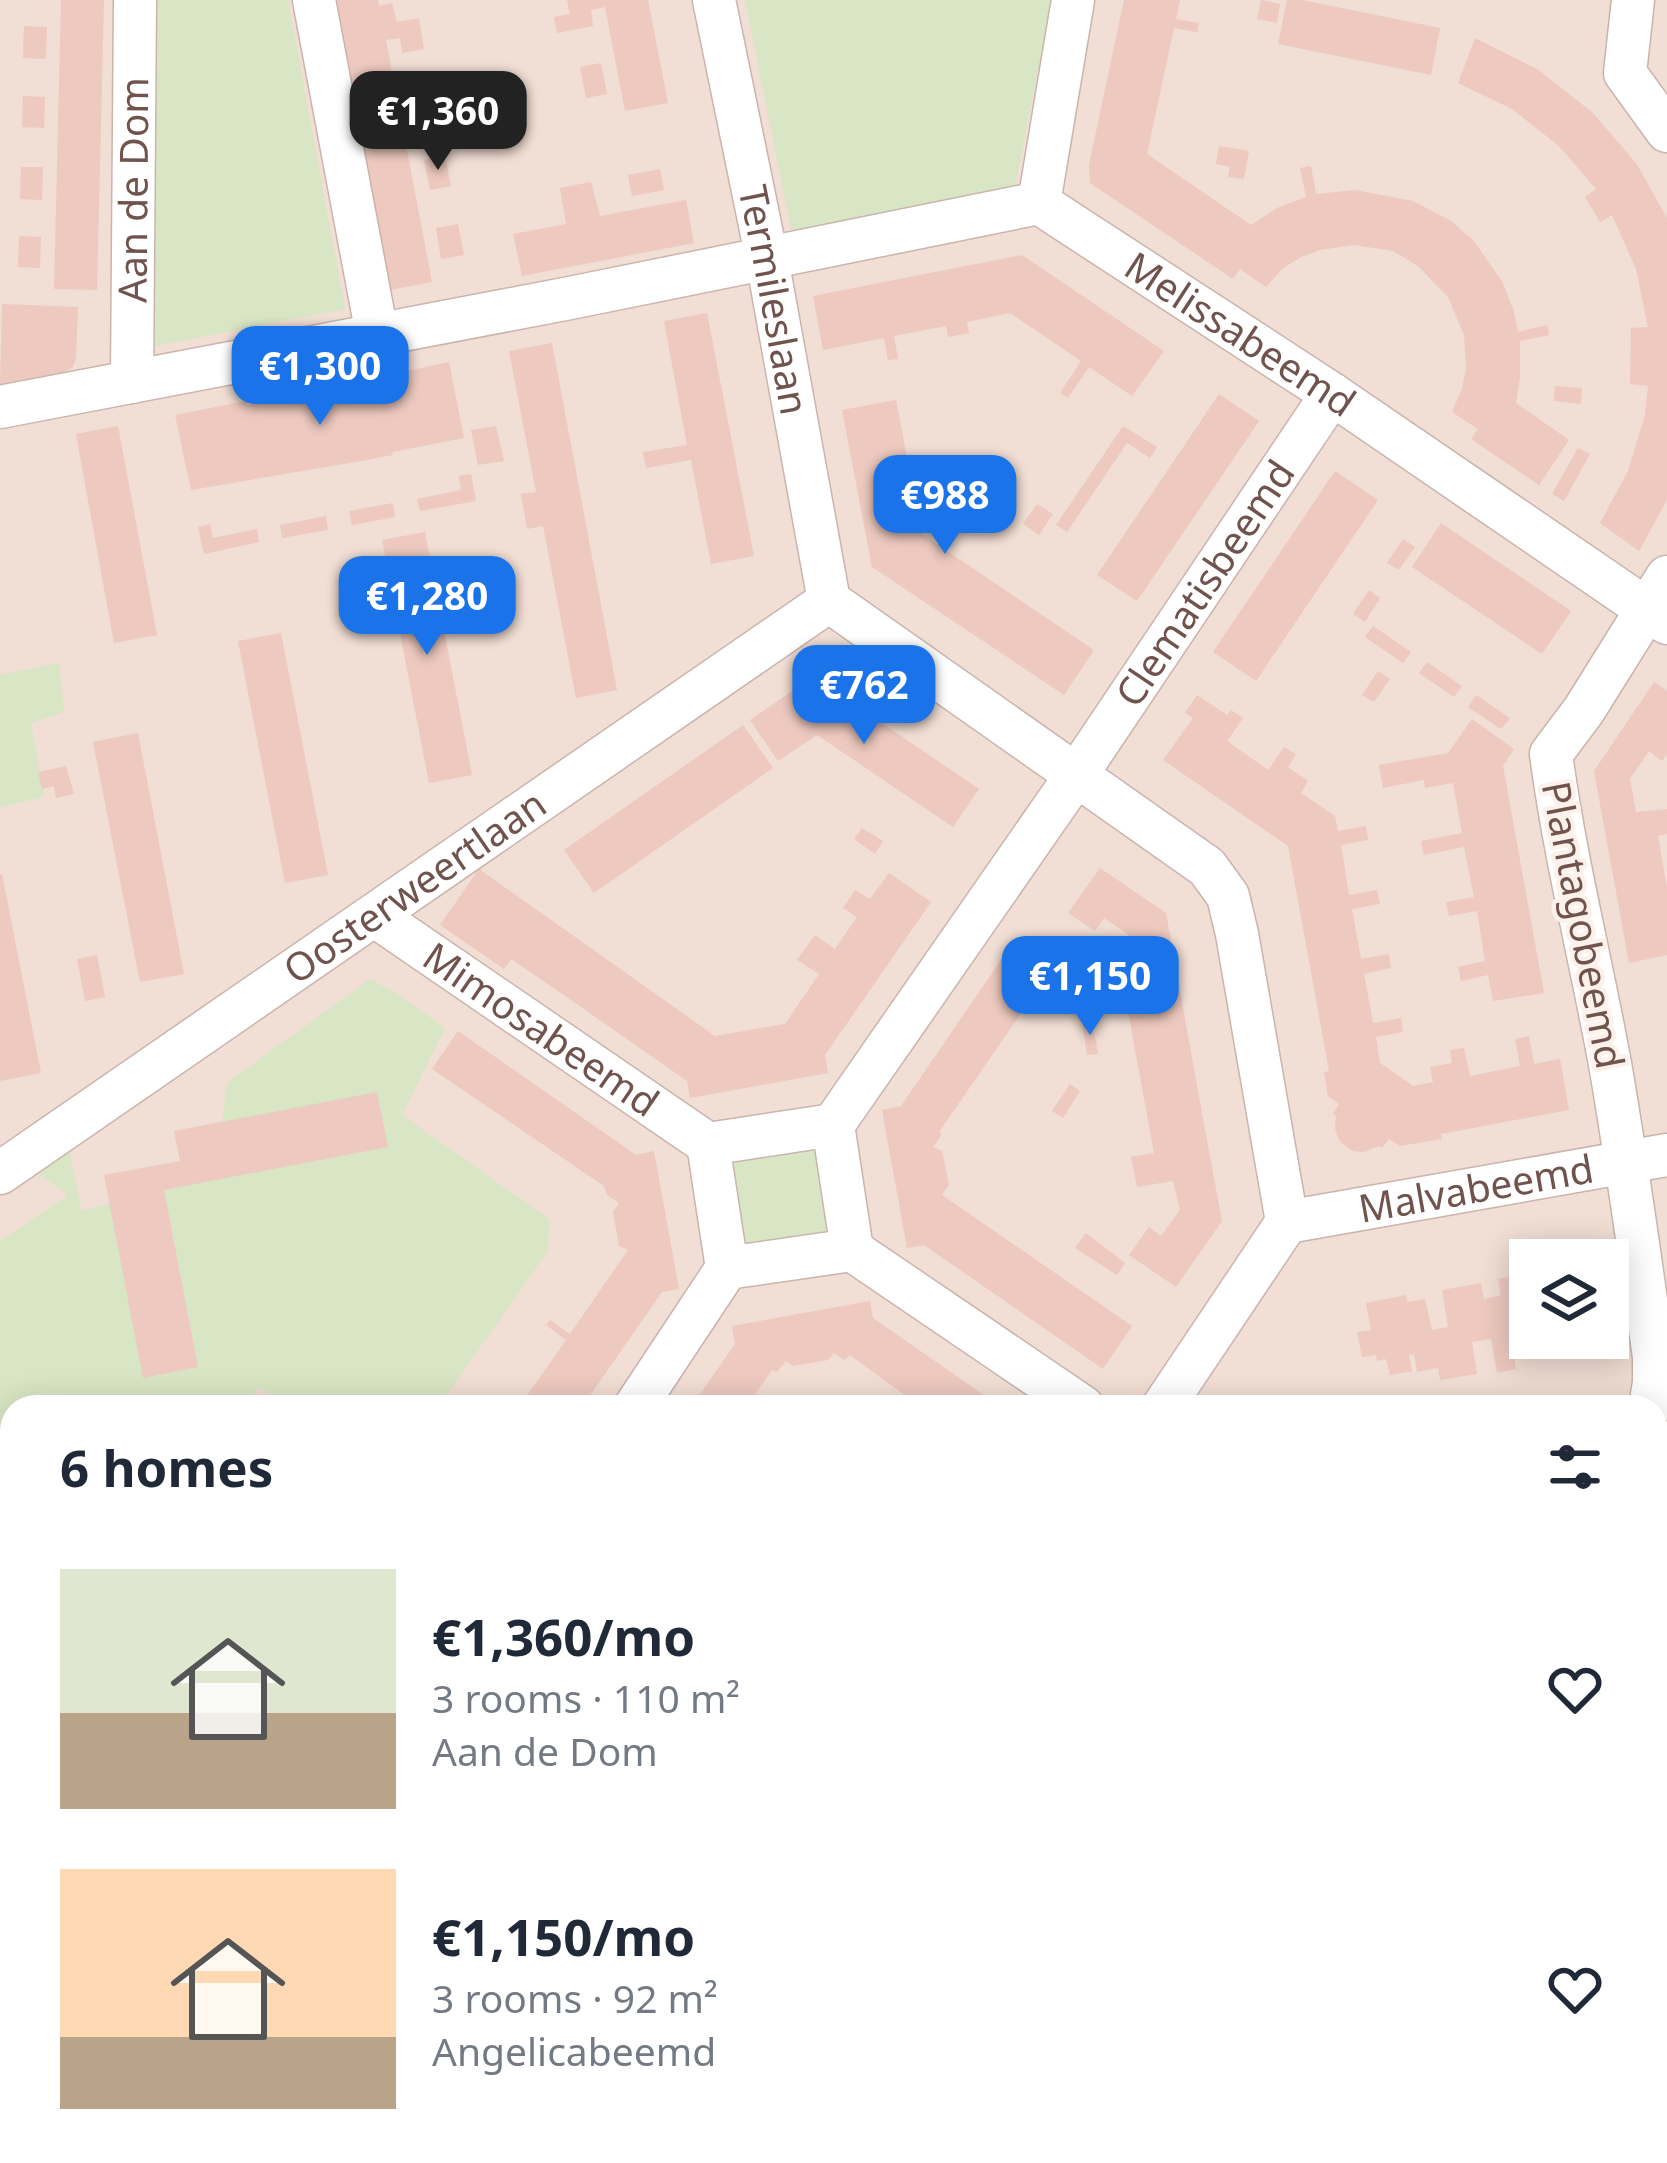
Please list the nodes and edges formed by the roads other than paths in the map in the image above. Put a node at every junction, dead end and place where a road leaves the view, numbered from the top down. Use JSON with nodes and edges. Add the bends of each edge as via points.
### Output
{"nodes":[{"id":1,"x":135,"y":0,"type":"edge"},
{"id":2,"x":314,"y":0,"type":"edge"},
{"id":3,"x":714,"y":0,"type":"edge"},
{"id":4,"x":1073,"y":0,"type":"edge"},
{"id":5,"x":1634,"y":0,"type":"edge"},
{"id":6,"x":1667,"y":131,"type":"edge"},
{"id":7,"x":1039,"y":203,"type":"junction"},
{"id":8,"x":767,"y":259,"type":"junction"},
{"id":9,"x":376,"y":334,"type":"junction"},
{"id":10,"x":133,"y":382,"type":"junction"},
{"id":11,"x":1332,"y":394,"type":"junction"},
{"id":12,"x":0,"y":407,"type":"edge"},
{"id":13,"x":829,"y":601,"type":"junction"},
{"id":14,"x":1660,"y":603,"type":"edge"},
{"id":15,"x":1077,"y":773,"type":"junction"},
{"id":16,"x":375,"y":916,"type":"junction"},
{"id":17,"x":833,"y":1125,"type":"junction"},
{"id":18,"x":708,"y":1144,"type":"junction"},
{"id":19,"x":1647,"y":1159,"type":"edge"},
{"id":20,"x":0,"y":1173,"type":"edge"},
{"id":21,"x":1287,"y":1222,"type":"junction"},
{"id":22,"x":852,"y":1250,"type":"junction"},
{"id":23,"x":727,"y":1268,"type":"junction"},
{"id":24,"x":643,"y":1395,"type":"edge"},
{"id":25,"x":1066,"y":1395,"type":"edge"},
{"id":26,"x":1171,"y":1395,"type":"edge"},
{"id":27,"x":1652,"y":1395,"type":"edge"}],
"edges":[{"from":1,"to":10,"type":"street","name":"Aan de Dom"},
{"from":2,"to":9,"type":"street"},
{"from":3,"to":8,"type":"street","name":"Termileslaan"},
{"from":4,"to":7,"type":"street"},
{"from":5,"to":6,"type":"street","via":[[1624,73]]},
{"from":7,"to":8,"type":"street"},
{"from":7,"to":11,"type":"street","name":"Melissabeemd"},
{"from":8,"to":9,"type":"street"},
{"from":8,"to":13,"type":"street","name":"Termileslaan"},
{"from":9,"to":10,"type":"street"},
{"from":10,"to":12,"type":"street"},
{"from":11,"to":14,"type":"street","name":"Melissabeemd"},
{"from":11,"to":15,"type":"street","name":"Clematisbeemd"},
{"from":13,"to":15,"type":"street"},
{"from":13,"to":16,"type":"street","name":"Oosterweertlaan"},
{"from":14,"to":19,"type":"street","name":"Plantagobeemd","via":[[1550,754],[1605,1041]]},
{"from":15,"to":17,"type":"street","name":"Clematisbeemd"},
{"from":15,"to":21,"type":"street","via":[[1207,867],[1228,896]]},
{"from":16,"to":18,"type":"street","name":"Mimosabeemd"},
{"from":16,"to":20,"type":"street","name":"Oosterweertlaan"},
{"from":17,"to":18,"type":"street"},
{"from":17,"to":22,"type":"street"},
{"from":18,"to":23,"type":"street"},
{"from":19,"to":21,"type":"street","name":"Malvabeemd"},
{"from":19,"to":27,"type":"street","name":"Plantagobeemd"},
{"from":21,"to":26,"type":"street"},
{"from":22,"to":23,"type":"street"},
{"from":22,"to":25,"type":"street"},
{"from":23,"to":24,"type":"street"}]}
